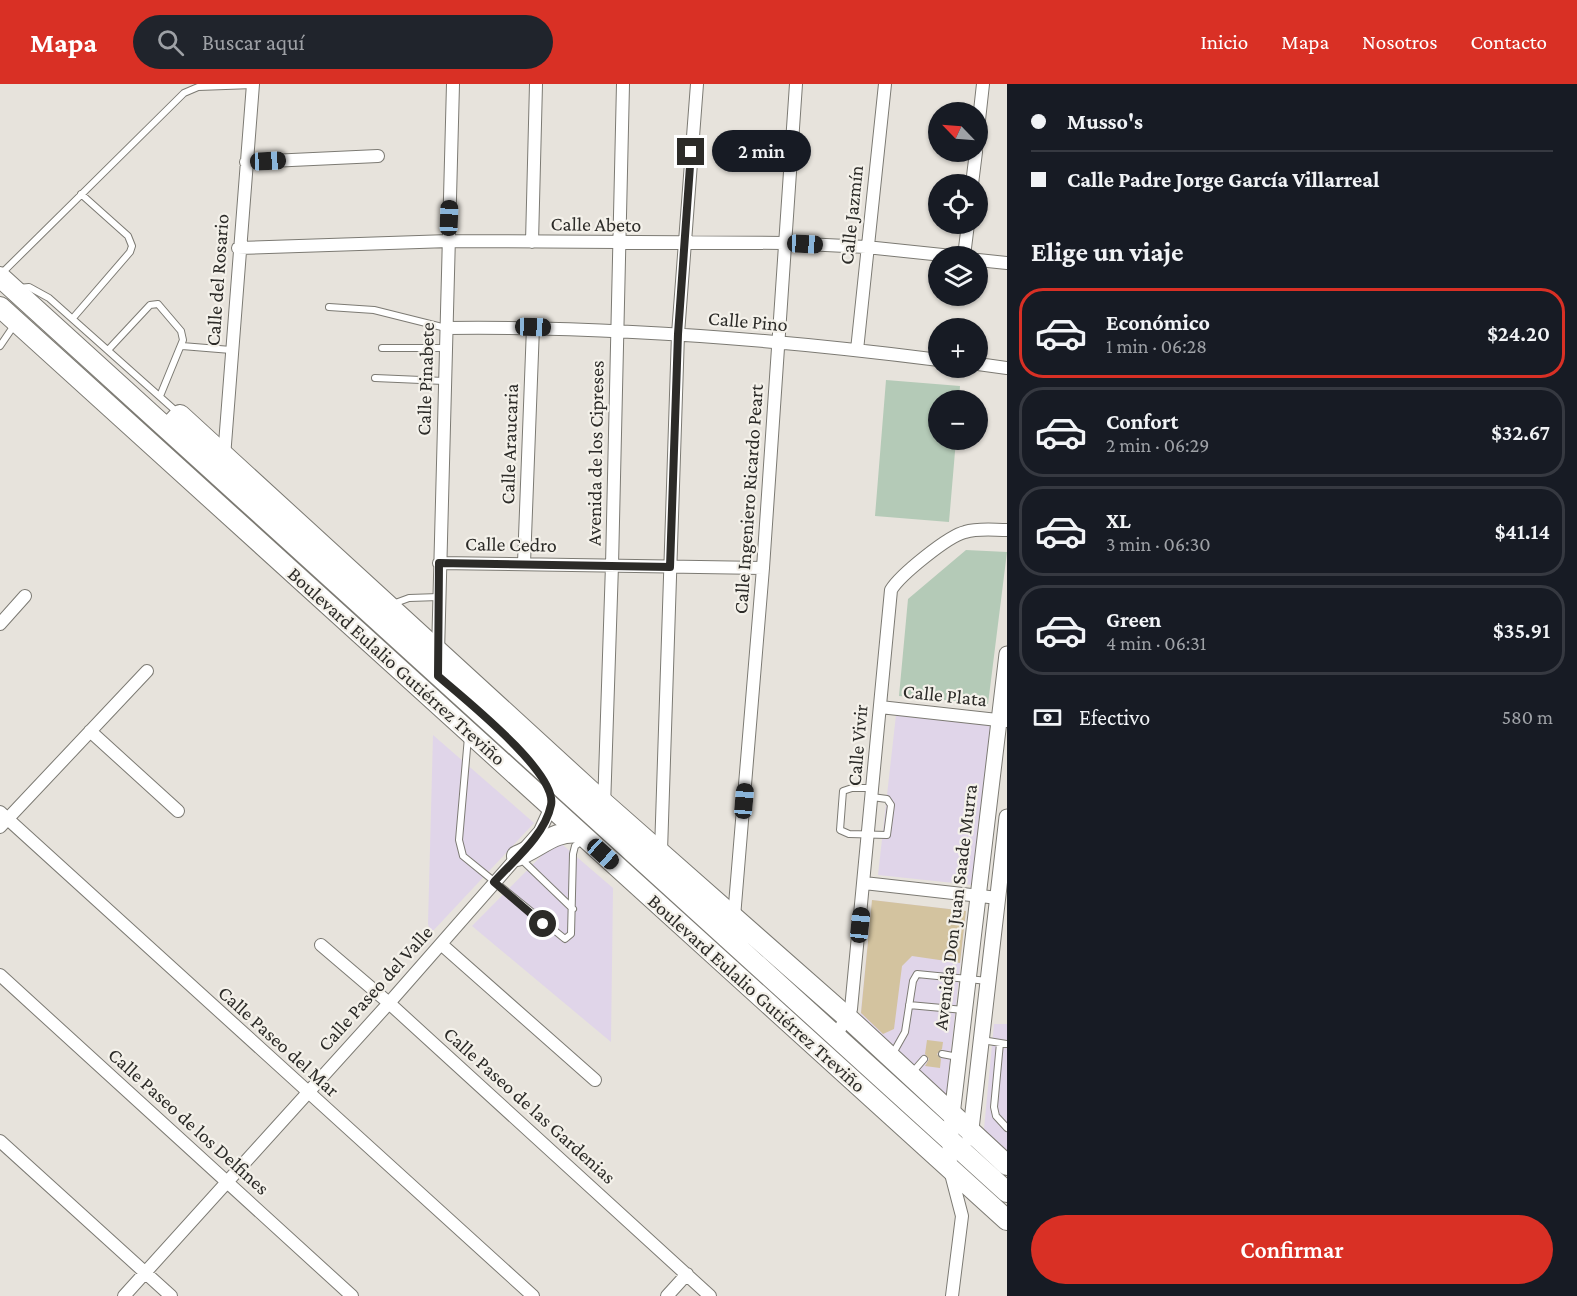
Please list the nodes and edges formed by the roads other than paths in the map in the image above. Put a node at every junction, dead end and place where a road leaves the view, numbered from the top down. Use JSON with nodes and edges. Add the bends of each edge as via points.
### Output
{"nodes":[{"id":1,"x":253,"y":84,"type":"edge"},
{"id":2,"x":453,"y":84,"type":"edge"},
{"id":3,"x":536,"y":84,"type":"edge"},
{"id":4,"x":624,"y":84,"type":"edge"},
{"id":5,"x":697,"y":84,"type":"edge"},
{"id":6,"x":796,"y":84,"type":"edge"},
{"id":7,"x":885,"y":84,"type":"edge"},
{"id":8,"x":983,"y":84,"type":"edge"},
{"id":9,"x":981,"y":102,"type":"edge"},
{"id":10,"x":378,"y":156,"type":"dead end"},
{"id":11,"x":246,"y":162,"type":"junction"},
{"id":12,"x":81,"y":194,"type":"junction"},
{"id":13,"x":449,"y":240,"type":"junction"},
{"id":14,"x":532,"y":243,"type":"junction"},
{"id":15,"x":684,"y":243,"type":"junction"},
{"id":16,"x":785,"y":243,"type":"junction"},
{"id":17,"x":620,"y":244,"type":"junction"},
{"id":18,"x":238,"y":248,"type":"junction"},
{"id":19,"x":866,"y":248,"type":"junction"},
{"id":20,"x":928,"y":254,"type":"edge"},
{"id":21,"x":988,"y":261,"type":"edge"},
{"id":22,"x":1007,"y":263,"type":"edge"},
{"id":23,"x":5,"y":281,"type":"edge"},
{"id":24,"x":0,"y":307,"type":"edge"},
{"id":25,"x":329,"y":307,"type":"dead end"},
{"id":26,"x":73,"y":318,"type":"junction"},
{"id":27,"x":16,"y":321,"type":"junction"},
{"id":28,"x":533,"y":327,"type":"junction"},
{"id":29,"x":446,"y":328,"type":"junction"},
{"id":30,"x":618,"y":330,"type":"junction"},
{"id":31,"x":678,"y":334,"type":"junction"},
{"id":32,"x":779,"y":343,"type":"junction"},
{"id":33,"x":0,"y":345,"type":"edge"},
{"id":34,"x":182,"y":346,"type":"junction"},
{"id":35,"x":382,"y":348,"type":"dead end"},
{"id":36,"x":445,"y":348,"type":"junction"},
{"id":37,"x":108,"y":350,"type":"junction"},
{"id":38,"x":231,"y":350,"type":"junction"},
{"id":39,"x":857,"y":350,"type":"junction"},
{"id":40,"x":928,"y":359,"type":"edge"},
{"id":41,"x":988,"y":365,"type":"edge"},
{"id":42,"x":1007,"y":368,"type":"edge"},
{"id":43,"x":375,"y":378,"type":"dead end"},
{"id":44,"x":444,"y":381,"type":"junction"},
{"id":45,"x":160,"y":396,"type":"junction"},
{"id":46,"x":174,"y":422,"type":"junction"},
{"id":47,"x":224,"y":455,"type":"junction"},
{"id":48,"x":222,"y":479,"type":"junction"},
{"id":49,"x":1007,"y":530,"type":"edge"},
{"id":50,"x":439,"y":563,"type":"junction"},
{"id":51,"x":524,"y":563,"type":"junction"},
{"id":52,"x":612,"y":565,"type":"junction"},
{"id":53,"x":670,"y":567,"type":"junction"},
{"id":54,"x":763,"y":568,"type":"junction"},
{"id":55,"x":25,"y":596,"type":"dead end"},
{"id":56,"x":439,"y":597,"type":"junction"},
{"id":57,"x":390,"y":606,"type":"junction"},
{"id":58,"x":0,"y":624,"type":"edge"},
{"id":59,"x":438,"y":650,"type":"junction"},
{"id":60,"x":1007,"y":654,"type":"edge"},
{"id":61,"x":147,"y":671,"type":"dead end"},
{"id":62,"x":438,"y":676,"type":"junction"},
{"id":63,"x":880,"y":708,"type":"junction"},
{"id":64,"x":1003,"y":721,"type":"edge"},
{"id":65,"x":90,"y":730,"type":"junction"},
{"id":66,"x":468,"y":731,"type":"junction"},
{"id":67,"x":532,"y":761,"type":"junction"},
{"id":68,"x":872,"y":792,"type":"junction"},
{"id":69,"x":604,"y":803,"type":"junction"},
{"id":70,"x":551,"y":807,"type":"junction"},
{"id":71,"x":178,"y":811,"type":"dead end"},
{"id":72,"x":1007,"y":817,"type":"edge"},
{"id":73,"x":2,"y":819,"type":"edge"},
{"id":74,"x":600,"y":823,"type":"junction"},
{"id":75,"x":583,"y":835,"type":"junction"},
{"id":76,"x":868,"y":836,"type":"junction"},
{"id":77,"x":661,"y":851,"type":"junction"},
{"id":78,"x":518,"y":856,"type":"junction"},
{"id":79,"x":494,"y":882,"type":"junction"},
{"id":80,"x":864,"y":883,"type":"junction"},
{"id":81,"x":978,"y":896,"type":"junction"},
{"id":82,"x":998,"y":898,"type":"junction"},
{"id":83,"x":573,"y":909,"type":"junction"},
{"id":84,"x":734,"y":917,"type":"junction"},
{"id":85,"x":441,"y":944,"type":"junction"},
{"id":86,"x":321,"y":945,"type":"dead end"},
{"id":87,"x":0,"y":975,"type":"edge"},
{"id":88,"x":968,"y":978,"type":"junction"},
{"id":89,"x":988,"y":981,"type":"junction"},
{"id":90,"x":389,"y":1003,"type":"junction"},
{"id":91,"x":909,"y":1005,"type":"junction"},
{"id":92,"x":965,"y":1010,"type":"junction"},
{"id":93,"x":848,"y":1018,"type":"junction"},
{"id":94,"x":836,"y":1036,"type":"junction"},
{"id":95,"x":981,"y":1040,"type":"junction"},
{"id":96,"x":1003,"y":1044,"type":"edge"},
{"id":97,"x":942,"y":1054,"type":"dead end"},
{"id":98,"x":890,"y":1057,"type":"junction"},
{"id":99,"x":959,"y":1057,"type":"junction"},
{"id":100,"x":924,"y":1059,"type":"dead end"},
{"id":101,"x":910,"y":1076,"type":"junction"},
{"id":102,"x":595,"y":1080,"type":"dead end"},
{"id":103,"x":308,"y":1093,"type":"junction"},
{"id":104,"x":952,"y":1115,"type":"junction"},
{"id":105,"x":1007,"y":1128,"type":"edge"},
{"id":106,"x":971,"y":1132,"type":"junction"},
{"id":107,"x":950,"y":1139,"type":"junction"},
{"id":108,"x":0,"y":1141,"type":"edge"},
{"id":109,"x":968,"y":1157,"type":"junction"},
{"id":110,"x":949,"y":1166,"type":"junction"},
{"id":111,"x":1007,"y":1166,"type":"edge"},
{"id":112,"x":227,"y":1182,"type":"junction"},
{"id":113,"x":960,"y":1184,"type":"junction"},
{"id":114,"x":1007,"y":1192,"type":"edge"},
{"id":115,"x":1007,"y":1220,"type":"edge"},
{"id":116,"x":145,"y":1273,"type":"junction"},
{"id":117,"x":687,"y":1274,"type":"junction"},
{"id":118,"x":124,"y":1296,"type":"edge"},
{"id":119,"x":171,"y":1296,"type":"edge"},
{"id":120,"x":352,"y":1296,"type":"edge"},
{"id":121,"x":533,"y":1296,"type":"edge"},
{"id":122,"x":667,"y":1296,"type":"edge"},
{"id":123,"x":710,"y":1296,"type":"edge"},
{"id":124,"x":952,"y":1296,"type":"edge"}],
"edges":[{"from":1,"to":11,"type":"street","name":"Calle del Rosario"},
{"from":1,"to":12,"type":"lane","via":[[198,87],[184,93]]},
{"from":2,"to":13,"type":"street","name":"Calle Pinabete"},
{"from":3,"to":14,"type":"street"},
{"from":4,"to":17,"type":"street","name":"Avenida de los Cipreses"},
{"from":5,"to":15,"type":"street"},
{"from":6,"to":16,"type":"street","name":"Calle Ingeniero Ricardo Peart"},
{"from":7,"to":19,"type":"street","name":"Calle Jazmín"},
{"from":8,"to":9,"type":"street"},
{"from":10,"to":11,"type":"street"},
{"from":11,"to":18,"type":"street","name":"Calle del Rosario"},
{"from":12,"to":23,"type":"lane"},
{"from":12,"to":26,"type":"lane","via":[[128,236],[132,246]]},
{"from":13,"to":14,"type":"street","name":"Calle Abeto"},
{"from":13,"to":18,"type":"street","name":"Calle Abeto"},
{"from":13,"to":29,"type":"street","name":"Calle Pinabete"},
{"from":14,"to":17,"type":"street","name":"Calle Abeto"},
{"from":15,"to":16,"type":"street","name":"Calle Abeto"},
{"from":15,"to":17,"type":"street","name":"Calle Abeto"},
{"from":15,"to":31,"type":"street"},
{"from":16,"to":19,"type":"street","name":"Calle Abeto"},
{"from":16,"to":32,"type":"street","name":"Calle Ingeniero Ricardo Peart"},
{"from":17,"to":30,"type":"street","name":"Avenida de los Cipreses"},
{"from":18,"to":38,"type":"street","name":"Calle del Rosario"},
{"from":19,"to":20,"type":"street","name":"Calle Abeto"},
{"from":19,"to":39,"type":"street","name":"Calle Jazmín"},
{"from":21,"to":22,"type":"street"},
{"from":23,"to":26,"type":"lane","via":[[38,290]]},
{"from":23,"to":46,"type":"main road","name":"Boulevard Eulalio Gutiérrez Treviño"},
{"from":24,"to":27,"type":"main road","name":"Boulevard Eulalio Gutiérrez Treviño"},
{"from":25,"to":29,"type":"lane","via":[[374,310]]},
{"from":26,"to":37,"type":"lane"},
{"from":27,"to":33,"type":"lane"},
{"from":27,"to":66,"type":"main road","name":"Boulevard Eulalio Gutiérrez Treviño"},
{"from":28,"to":29,"type":"street","name":"Calle Pino"},
{"from":28,"to":30,"type":"street","name":"Calle Pino"},
{"from":28,"to":51,"type":"street","name":"Calle Araucaria"},
{"from":29,"to":36,"type":"street","name":"Calle Pinabete"},
{"from":30,"to":31,"type":"street","name":"Calle Pino"},
{"from":30,"to":52,"type":"street","name":"Avenida de los Cipreses"},
{"from":31,"to":32,"type":"street","name":"Calle Pino"},
{"from":31,"to":53,"type":"street"},
{"from":32,"to":39,"type":"street","name":"Calle Pino"},
{"from":32,"to":54,"type":"street","name":"Calle Ingeniero Ricardo Peart"},
{"from":34,"to":37,"type":"lane","via":[[181,331],[155,303]]},
{"from":34,"to":38,"type":"lane"},
{"from":34,"to":45,"type":"lane"},
{"from":35,"to":36,"type":"lane"},
{"from":36,"to":44,"type":"street","name":"Calle Pinabete"},
{"from":37,"to":45,"type":"lane"},
{"from":38,"to":47,"type":"street","name":"Calle del Rosario"},
{"from":39,"to":40,"type":"street","name":"Calle Pino"},
{"from":41,"to":42,"type":"street"},
{"from":43,"to":44,"type":"lane"},
{"from":44,"to":50,"type":"street","name":"Calle Pinabete"},
{"from":45,"to":46,"type":"lane"},
{"from":46,"to":47,"type":"main road","name":"Boulevard Eulalio Gutiérrez Treviño"},
{"from":46,"to":48,"type":"main road","name":"Boulevard Eulalio Gutiérrez Treviño"},
{"from":47,"to":48,"type":"street","name":"Calle del Rosario"},
{"from":47,"to":57,"type":"main road","name":"Boulevard Eulalio Gutiérrez Treviño"},
{"from":48,"to":62,"type":"main road","name":"Boulevard Eulalio Gutiérrez Treviño"},
{"from":49,"to":63,"type":"street","name":"Calle Vivir","via":[[958,534],[897,581],[888,601]]},
{"from":50,"to":51,"type":"street","name":"Calle Cedro"},
{"from":50,"to":56,"type":"street","name":"Calle Pinabete"},
{"from":51,"to":52,"type":"street","name":"Calle Cedro"},
{"from":52,"to":53,"type":"street","name":"Calle Cedro"},
{"from":52,"to":69,"type":"street","name":"Avenida de los Cipreses"},
{"from":53,"to":54,"type":"street","name":"Calle Cedro"},
{"from":53,"to":77,"type":"street"},
{"from":54,"to":84,"type":"street","name":"Calle Ingeniero Ricardo Peart"},
{"from":55,"to":58,"type":"street"},
{"from":56,"to":57,"type":"lane","via":[[409,597]]},
{"from":56,"to":59,"type":"street","name":"Calle Pinabete"},
{"from":57,"to":59,"type":"main road","name":"Boulevard Eulalio Gutiérrez Treviño"},
{"from":59,"to":62,"type":"street","name":"Calle Pinabete"},
{"from":59,"to":69,"type":"main road","name":"Boulevard Eulalio Gutiérrez Treviño"},
{"from":60,"to":64,"type":"street","name":"Avenida Don Juan Saade Murra"},
{"from":61,"to":65,"type":"street"},
{"from":62,"to":67,"type":"main road","name":"Boulevard Eulalio Gutiérrez Treviño"},
{"from":63,"to":64,"type":"street","name":"Calle Plata"},
{"from":63,"to":68,"type":"street","name":"Calle Vivir"},
{"from":64,"to":81,"type":"street","name":"Avenida Don Juan Saade Murra"},
{"from":65,"to":71,"type":"street"},
{"from":65,"to":73,"type":"street"},
{"from":66,"to":70,"type":"main road","name":"Boulevard Eulalio Gutiérrez Treviño"},
{"from":66,"to":79,"type":"lane","via":[[460,849],[472,865]]},
{"from":67,"to":70,"type":"main road","via":[[550,789]]},
{"from":67,"to":74,"type":"main road","name":"Boulevard Eulalio Gutiérrez Treviño"},
{"from":68,"to":76,"type":"street","name":"Calle Vivir"},
{"from":68,"to":76,"type":"lane","via":[[891,805],[889,832],[885,836]]},
{"from":68,"to":76,"type":"lane","via":[[846,789],[841,795],[840,830]]},
{"from":69,"to":74,"type":"street","name":"Avenida de los Cipreses"},
{"from":69,"to":77,"type":"main road","name":"Boulevard Eulalio Gutiérrez Treviño"},
{"from":70,"to":75,"type":"main road","name":"Boulevard Eulalio Gutiérrez Treviño"},
{"from":70,"to":78,"type":"street","name":"Calle Paseo del Valle","via":[[540,831]]},
{"from":72,"to":82,"type":"street","name":"Avenida Don Juan Saade Murra"},
{"from":73,"to":103,"type":"street","name":"Calle Paseo del Mar"},
{"from":74,"to":94,"type":"main road","name":"Boulevard Eulalio Gutiérrez Treviño"},
{"from":75,"to":78,"type":"main road","via":[[562,832]]},
{"from":75,"to":83,"type":"lane","via":[[573,854]]},
{"from":75,"to":110,"type":"main road","name":"Boulevard Eulalio Gutiérrez Treviño"},
{"from":76,"to":80,"type":"street","name":"Calle Vivir"},
{"from":77,"to":84,"type":"main road","name":"Boulevard Eulalio Gutiérrez Treviño"},
{"from":78,"to":79,"type":"street","name":"Calle Paseo del Valle"},
{"from":78,"to":83,"type":"lane"},
{"from":79,"to":83,"type":"lane","via":[[565,939],[571,934]]},
{"from":79,"to":85,"type":"street","name":"Calle Paseo del Valle"},
{"from":80,"to":81,"type":"street"},
{"from":80,"to":93,"type":"street","name":"Calle Vivir"},
{"from":81,"to":82,"type":"street"},
{"from":81,"to":88,"type":"street","name":"Avenida Don Juan Saade Murra"},
{"from":82,"to":89,"type":"street","name":"Avenida Don Juan Saade Murra"},
{"from":84,"to":93,"type":"main road","name":"Boulevard Eulalio Gutiérrez Treviño"},
{"from":85,"to":90,"type":"street","name":"Calle Paseo del Valle"},
{"from":85,"to":102,"type":"street"},
{"from":86,"to":90,"type":"street","name":"Calle Paseo de las Gardenias"},
{"from":87,"to":112,"type":"street","name":"Calle Paseo de los Delfines"},
{"from":88,"to":89,"type":"lane"},
{"from":88,"to":91,"type":"lane","via":[[917,974]]},
{"from":88,"to":92,"type":"street","name":"Avenida Don Juan Saade Murra"},
{"from":89,"to":95,"type":"street","name":"Avenida Don Juan Saade Murra"},
{"from":90,"to":103,"type":"street","name":"Calle Paseo del Valle"},
{"from":90,"to":117,"type":"street","name":"Calle Paseo de las Gardenias"},
{"from":91,"to":92,"type":"lane"},
{"from":91,"to":98,"type":"lane","via":[[903,1037]]},
{"from":92,"to":99,"type":"street","name":"Avenida Don Juan Saade Murra"},
{"from":93,"to":94,"type":"street","name":"Calle Vivir"},
{"from":93,"to":98,"type":"main road","name":"Boulevard Eulalio Gutiérrez Treviño"},
{"from":94,"to":107,"type":"main road","name":"Boulevard Eulalio Gutiérrez Treviño"},
{"from":95,"to":96,"type":"lane"},
{"from":95,"to":106,"type":"street","name":"Avenida Don Juan Saade Murra"},
{"from":96,"to":105,"type":"lane","via":[[994,1107],[996,1116]]},
{"from":97,"to":99,"type":"lane"},
{"from":98,"to":101,"type":"main road","name":"Boulevard Eulalio Gutiérrez Treviño"},
{"from":99,"to":104,"type":"street","name":"Avenida Don Juan Saade Murra"},
{"from":100,"to":101,"type":"lane"},
{"from":101,"to":104,"type":"main road","name":"Boulevard Eulalio Gutiérrez Treviño"},
{"from":103,"to":112,"type":"street","name":"Calle Paseo del Valle"},
{"from":103,"to":121,"type":"street","name":"Calle Paseo del Mar"},
{"from":104,"to":106,"type":"main road","name":"Boulevard Eulalio Gutiérrez Treviño"},
{"from":104,"to":107,"type":"street","name":"Avenida Don Juan Saade Murra"},
{"from":106,"to":109,"type":"street","name":"Avenida Don Juan Saade Murra"},
{"from":106,"to":111,"type":"main road","name":"Boulevard Eulalio Gutiérrez Treviño"},
{"from":107,"to":109,"type":"main road","name":"Boulevard Eulalio Gutiérrez Treviño"},
{"from":107,"to":110,"type":"street","name":"Avenida Don Juan Saade Murra"},
{"from":108,"to":116,"type":"street"},
{"from":109,"to":113,"type":"street","name":"Avenida Don Juan Saade Murra"},
{"from":109,"to":114,"type":"main road","name":"Boulevard Eulalio Gutiérrez Treviño"},
{"from":110,"to":113,"type":"main road","name":"Boulevard Eulalio Gutiérrez Treviño"},
{"from":112,"to":116,"type":"street","name":"Calle Paseo del Valle"},
{"from":112,"to":120,"type":"street","name":"Calle Paseo de los Delfines"},
{"from":113,"to":115,"type":"main road","name":"Boulevard Eulalio Gutiérrez Treviño"},
{"from":113,"to":124,"type":"street","via":[[962,1216]]},
{"from":116,"to":118,"type":"street","name":"Calle Paseo del Valle"},
{"from":116,"to":119,"type":"street"},
{"from":117,"to":122,"type":"street"},
{"from":117,"to":123,"type":"street","name":"Calle Paseo de las Gardenias"}]}
